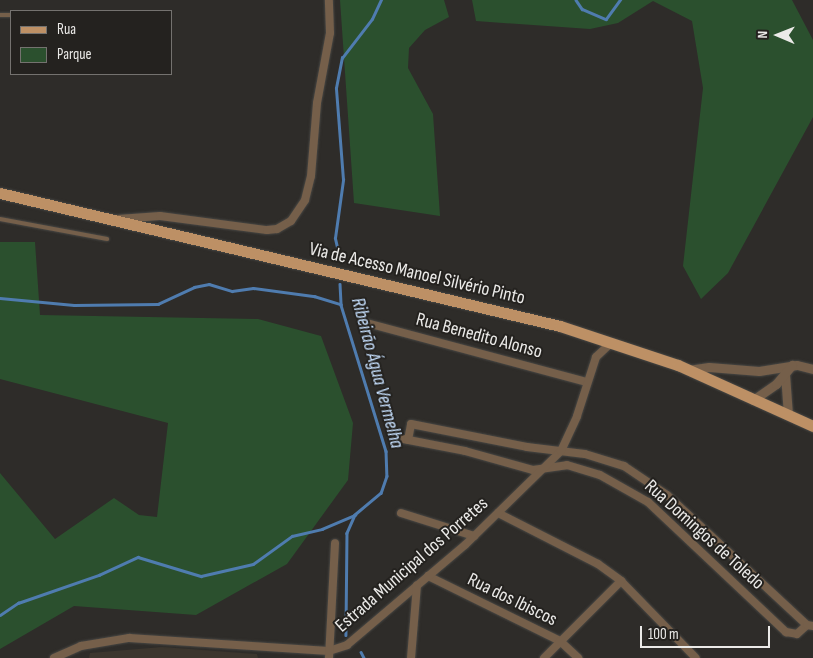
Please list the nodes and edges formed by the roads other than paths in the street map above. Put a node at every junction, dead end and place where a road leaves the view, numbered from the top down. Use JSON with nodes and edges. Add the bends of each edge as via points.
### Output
{"nodes":[{"id":1,"x":330,"y":0,"type":"edge"},
{"id":2,"x":0,"y":184,"type":"edge"},
{"id":3,"x":0,"y":193,"type":"edge"},
{"id":4,"x":22,"y":198,"type":"junction"},
{"id":5,"x":0,"y":219,"type":"edge"},
{"id":6,"x":116,"y":220,"type":"junction"},
{"id":7,"x":107,"y":239,"type":"dead end"},
{"id":8,"x":363,"y":322,"type":"dead end"},
{"id":9,"x":610,"y":343,"type":"junction"},
{"id":10,"x":792,"y":365,"type":"junction"},
{"id":11,"x":813,"y":369,"type":"edge"},
{"id":12,"x":688,"y":370,"type":"junction"},
{"id":13,"x":785,"y":374,"type":"junction"},
{"id":14,"x":587,"y":382,"type":"junction"},
{"id":15,"x":753,"y":400,"type":"junction"},
{"id":16,"x":788,"y":415,"type":"junction"},
{"id":17,"x":813,"y":426,"type":"edge"},
{"id":18,"x":393,"y":437,"type":"dead end"},
{"id":19,"x":408,"y":440,"type":"junction"},
{"id":20,"x":561,"y":450,"type":"junction"},
{"id":21,"x":546,"y":466,"type":"junction"},
{"id":22,"x":632,"y":470,"type":"junction"},
{"id":23,"x":624,"y":486,"type":"junction"},
{"id":24,"x":658,"y":488,"type":"junction"},
{"id":25,"x":648,"y":502,"type":"junction"},
{"id":26,"x":401,"y":513,"type":"dead end"},
{"id":27,"x":498,"y":513,"type":"junction"},
{"id":28,"x":474,"y":536,"type":"junction"},
{"id":29,"x":335,"y":543,"type":"dead end"},
{"id":30,"x":428,"y":576,"type":"junction"},
{"id":31,"x":621,"y":581,"type":"junction"},
{"id":32,"x":418,"y":585,"type":"junction"},
{"id":33,"x":810,"y":625,"type":"edge"},
{"id":34,"x":560,"y":641,"type":"junction"},
{"id":35,"x":329,"y":655,"type":"edge"},
{"id":36,"x":54,"y":658,"type":"edge"},
{"id":37,"x":411,"y":658,"type":"edge"},
{"id":38,"x":544,"y":658,"type":"edge"},
{"id":39,"x":578,"y":658,"type":"edge"},
{"id":40,"x":696,"y":658,"type":"edge"}],
"edges":[{"from":1,"to":6,"type":"street","via":[[330,33],[317,103],[311,176],[305,200],[291,221],[277,229],[267,230],[160,216]]},
{"from":2,"to":4,"type":"main road"},
{"from":3,"to":4,"type":"main road","name":"Via de Acesso Manoel Silvério Pinto"},
{"from":4,"to":6,"type":"main road","name":"Via de Acesso Manoel Silvério Pinto"},
{"from":5,"to":7,"type":"lane"},
{"from":6,"to":9,"type":"main road","name":"Via de Acesso Manoel Silvério Pinto","via":[[545,322]]},
{"from":8,"to":14,"type":"street","name":"Rua Benedito Alonso"},
{"from":9,"to":12,"type":"main road","name":"Via de Acesso Manoel Silvério Pinto"},
{"from":9,"to":14,"type":"street","name":"Estrada Municipal dos Porretes","via":[[596,357]]},
{"from":10,"to":11,"type":"street"},
{"from":10,"to":12,"type":"street","via":[[759,371],[709,367]]},
{"from":10,"to":13,"type":"street"},
{"from":12,"to":15,"type":"main road","name":"Via de Acesso Manoel Silvério Pinto"},
{"from":13,"to":15,"type":"street"},
{"from":13,"to":16,"type":"street"},
{"from":14,"to":20,"type":"street","name":"Estrada Municipal dos Porretes","via":[[578,416]]},
{"from":15,"to":16,"type":"main road","name":"Via de Acesso Manoel Silvério Pinto"},
{"from":16,"to":17,"type":"main road","name":"Via de Acesso Manoel Silvério Pinto"},
{"from":18,"to":19,"type":"street","name":"Rua Domingos de Toledo"},
{"from":19,"to":20,"type":"street","name":"Rua Domingos de Toledo","via":[[411,424],[527,447]]},
{"from":19,"to":21,"type":"street","name":"Rua Domingos de Toledo","via":[[533,470]]},
{"from":20,"to":21,"type":"street","name":"Estrada Municipal dos Porretes"},
{"from":20,"to":22,"type":"street","name":"Rua Domingos de Toledo","via":[[594,456]]},
{"from":21,"to":23,"type":"street","name":"Rua Domingos de Toledo","via":[[583,468]]},
{"from":21,"to":27,"type":"street","name":"Estrada Municipal dos Porretes"},
{"from":22,"to":23,"type":"street"},
{"from":22,"to":24,"type":"street","name":"Rua Domingos de Toledo"},
{"from":23,"to":25,"type":"street","name":"Rua Domingos de Toledo"},
{"from":24,"to":25,"type":"street"},
{"from":24,"to":33,"type":"street","name":"Rua Domingos de Toledo"},
{"from":25,"to":33,"type":"street","name":"Rua Domingos de Toledo","via":[[786,632],[797,634]]},
{"from":26,"to":28,"type":"street"},
{"from":27,"to":28,"type":"street","name":"Estrada Municipal dos Porretes"},
{"from":27,"to":31,"type":"street","via":[[598,564]]},
{"from":28,"to":30,"type":"street","name":"Estrada Municipal dos Porretes"},
{"from":29,"to":35,"type":"street"},
{"from":30,"to":32,"type":"street","name":"Estrada Municipal dos Porretes"},
{"from":30,"to":34,"type":"street","name":"Rua dos Ibiscos"},
{"from":31,"to":34,"type":"street"},
{"from":31,"to":40,"type":"street"},
{"from":32,"to":35,"type":"street","name":"Estrada Municipal dos Porretes","via":[[362,634]]},
{"from":32,"to":37,"type":"street"},
{"from":34,"to":38,"type":"street"},
{"from":34,"to":39,"type":"street","name":"Rua dos Ibiscos"},
{"from":35,"to":36,"type":"street","name":"Estrada Municipal dos Porretes","via":[[129,638],[81,646]]}]}
